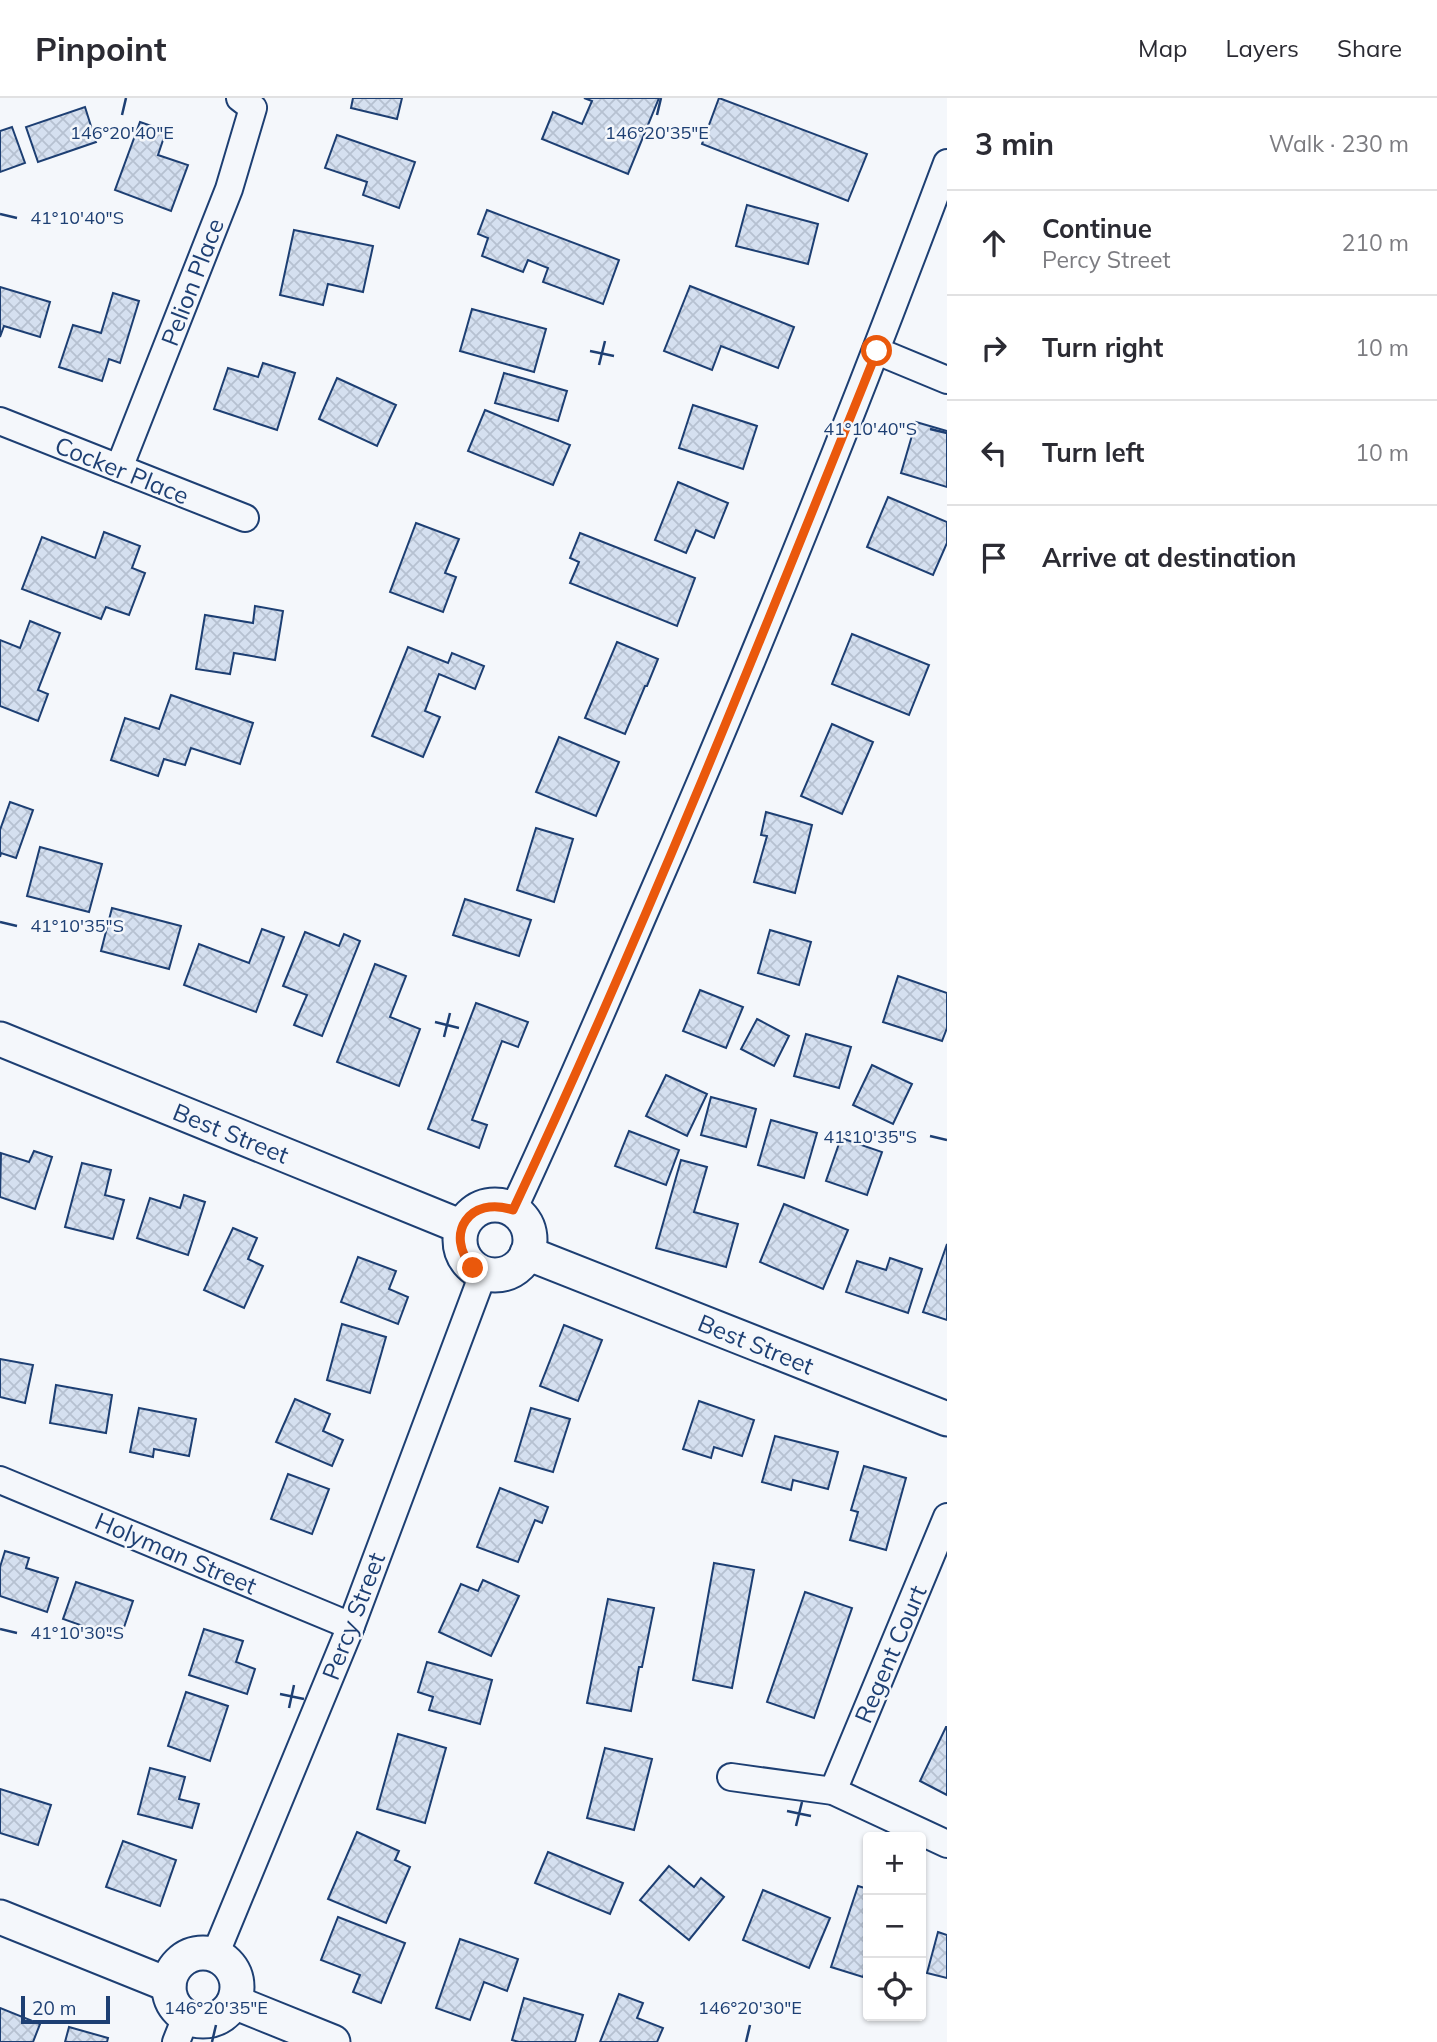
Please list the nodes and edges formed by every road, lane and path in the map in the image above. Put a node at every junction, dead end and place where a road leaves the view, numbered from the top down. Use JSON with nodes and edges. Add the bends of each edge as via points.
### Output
{"nodes":[{"id":1,"x":240,"y":98,"type":"edge"},
{"id":2,"x":947,"y":163,"type":"edge"},
{"id":3,"x":877,"y":351,"type":"junction"},
{"id":4,"x":947,"y":380,"type":"edge"},
{"id":5,"x":0,"y":421,"type":"edge"},
{"id":6,"x":119,"y":468,"type":"junction"},
{"id":7,"x":245,"y":518,"type":"dead end"},
{"id":8,"x":0,"y":1039,"type":"edge"},
{"id":9,"x":513,"y":1210,"type":"junction"},
{"id":10,"x":462,"y":1227,"type":"junction"},
{"id":11,"x":527,"y":1253,"type":"junction"},
{"id":12,"x":483,"y":1274,"type":"junction"},
{"id":13,"x":947,"y":1419,"type":"edge"},
{"id":14,"x":0,"y":1480,"type":"edge"},
{"id":15,"x":947,"y":1517,"type":"edge"},
{"id":16,"x":351,"y":1626,"type":"junction"},
{"id":17,"x":731,"y":1777,"type":"dead end"},
{"id":18,"x":833,"y":1791,"type":"junction"},
{"id":19,"x":947,"y":1844,"type":"edge"},
{"id":20,"x":0,"y":1917,"type":"edge"},
{"id":21,"x":215,"y":1955,"type":"junction"},
{"id":22,"x":169,"y":1984,"type":"junction"},
{"id":23,"x":234,"y":2002,"type":"junction"},
{"id":24,"x":181,"y":2030,"type":"edge"},
{"id":25,"x":333,"y":2042,"type":"edge"}],
"edges":[{"from":1,"to":6,"type":"street","name":"Pelion Place","via":[[253,108],[229,189]]},
{"from":2,"to":3,"type":"street"},
{"from":3,"to":4,"type":"street"},
{"from":3,"to":9,"type":"street","via":[[726,727]]},
{"from":5,"to":6,"type":"street","name":"Cocker Place"},
{"from":6,"to":7,"type":"street","name":"Cocker Place"},
{"from":8,"to":10,"type":"street","name":"Best Street"},
{"from":9,"to":10,"type":"street","via":[[501,1206],[478,1209]]},
{"from":9,"to":11,"type":"street","via":[[528,1229]]},
{"from":10,"to":12,"type":"street","via":[[460,1248],[465,1259]]},
{"from":11,"to":12,"type":"street","via":[[507,1274]]},
{"from":11,"to":13,"type":"street","name":"Best Street"},
{"from":12,"to":16,"type":"street","name":"Percy Street"},
{"from":14,"to":16,"type":"street","name":"Holyman Street"},
{"from":15,"to":18,"type":"street","name":"Regent Court"},
{"from":16,"to":21,"type":"street","name":"Percy Street"},
{"from":17,"to":18,"type":"street"},
{"from":18,"to":19,"type":"street"},
{"from":20,"to":22,"type":"street"},
{"from":21,"to":22,"type":"street","via":[[193,1954],[183,1960]]},
{"from":21,"to":23,"type":"street","via":[[236,1975]]},
{"from":22,"to":24,"type":"street"},
{"from":23,"to":24,"type":"street","via":[[220,2018]]},
{"from":23,"to":25,"type":"street"}]}
